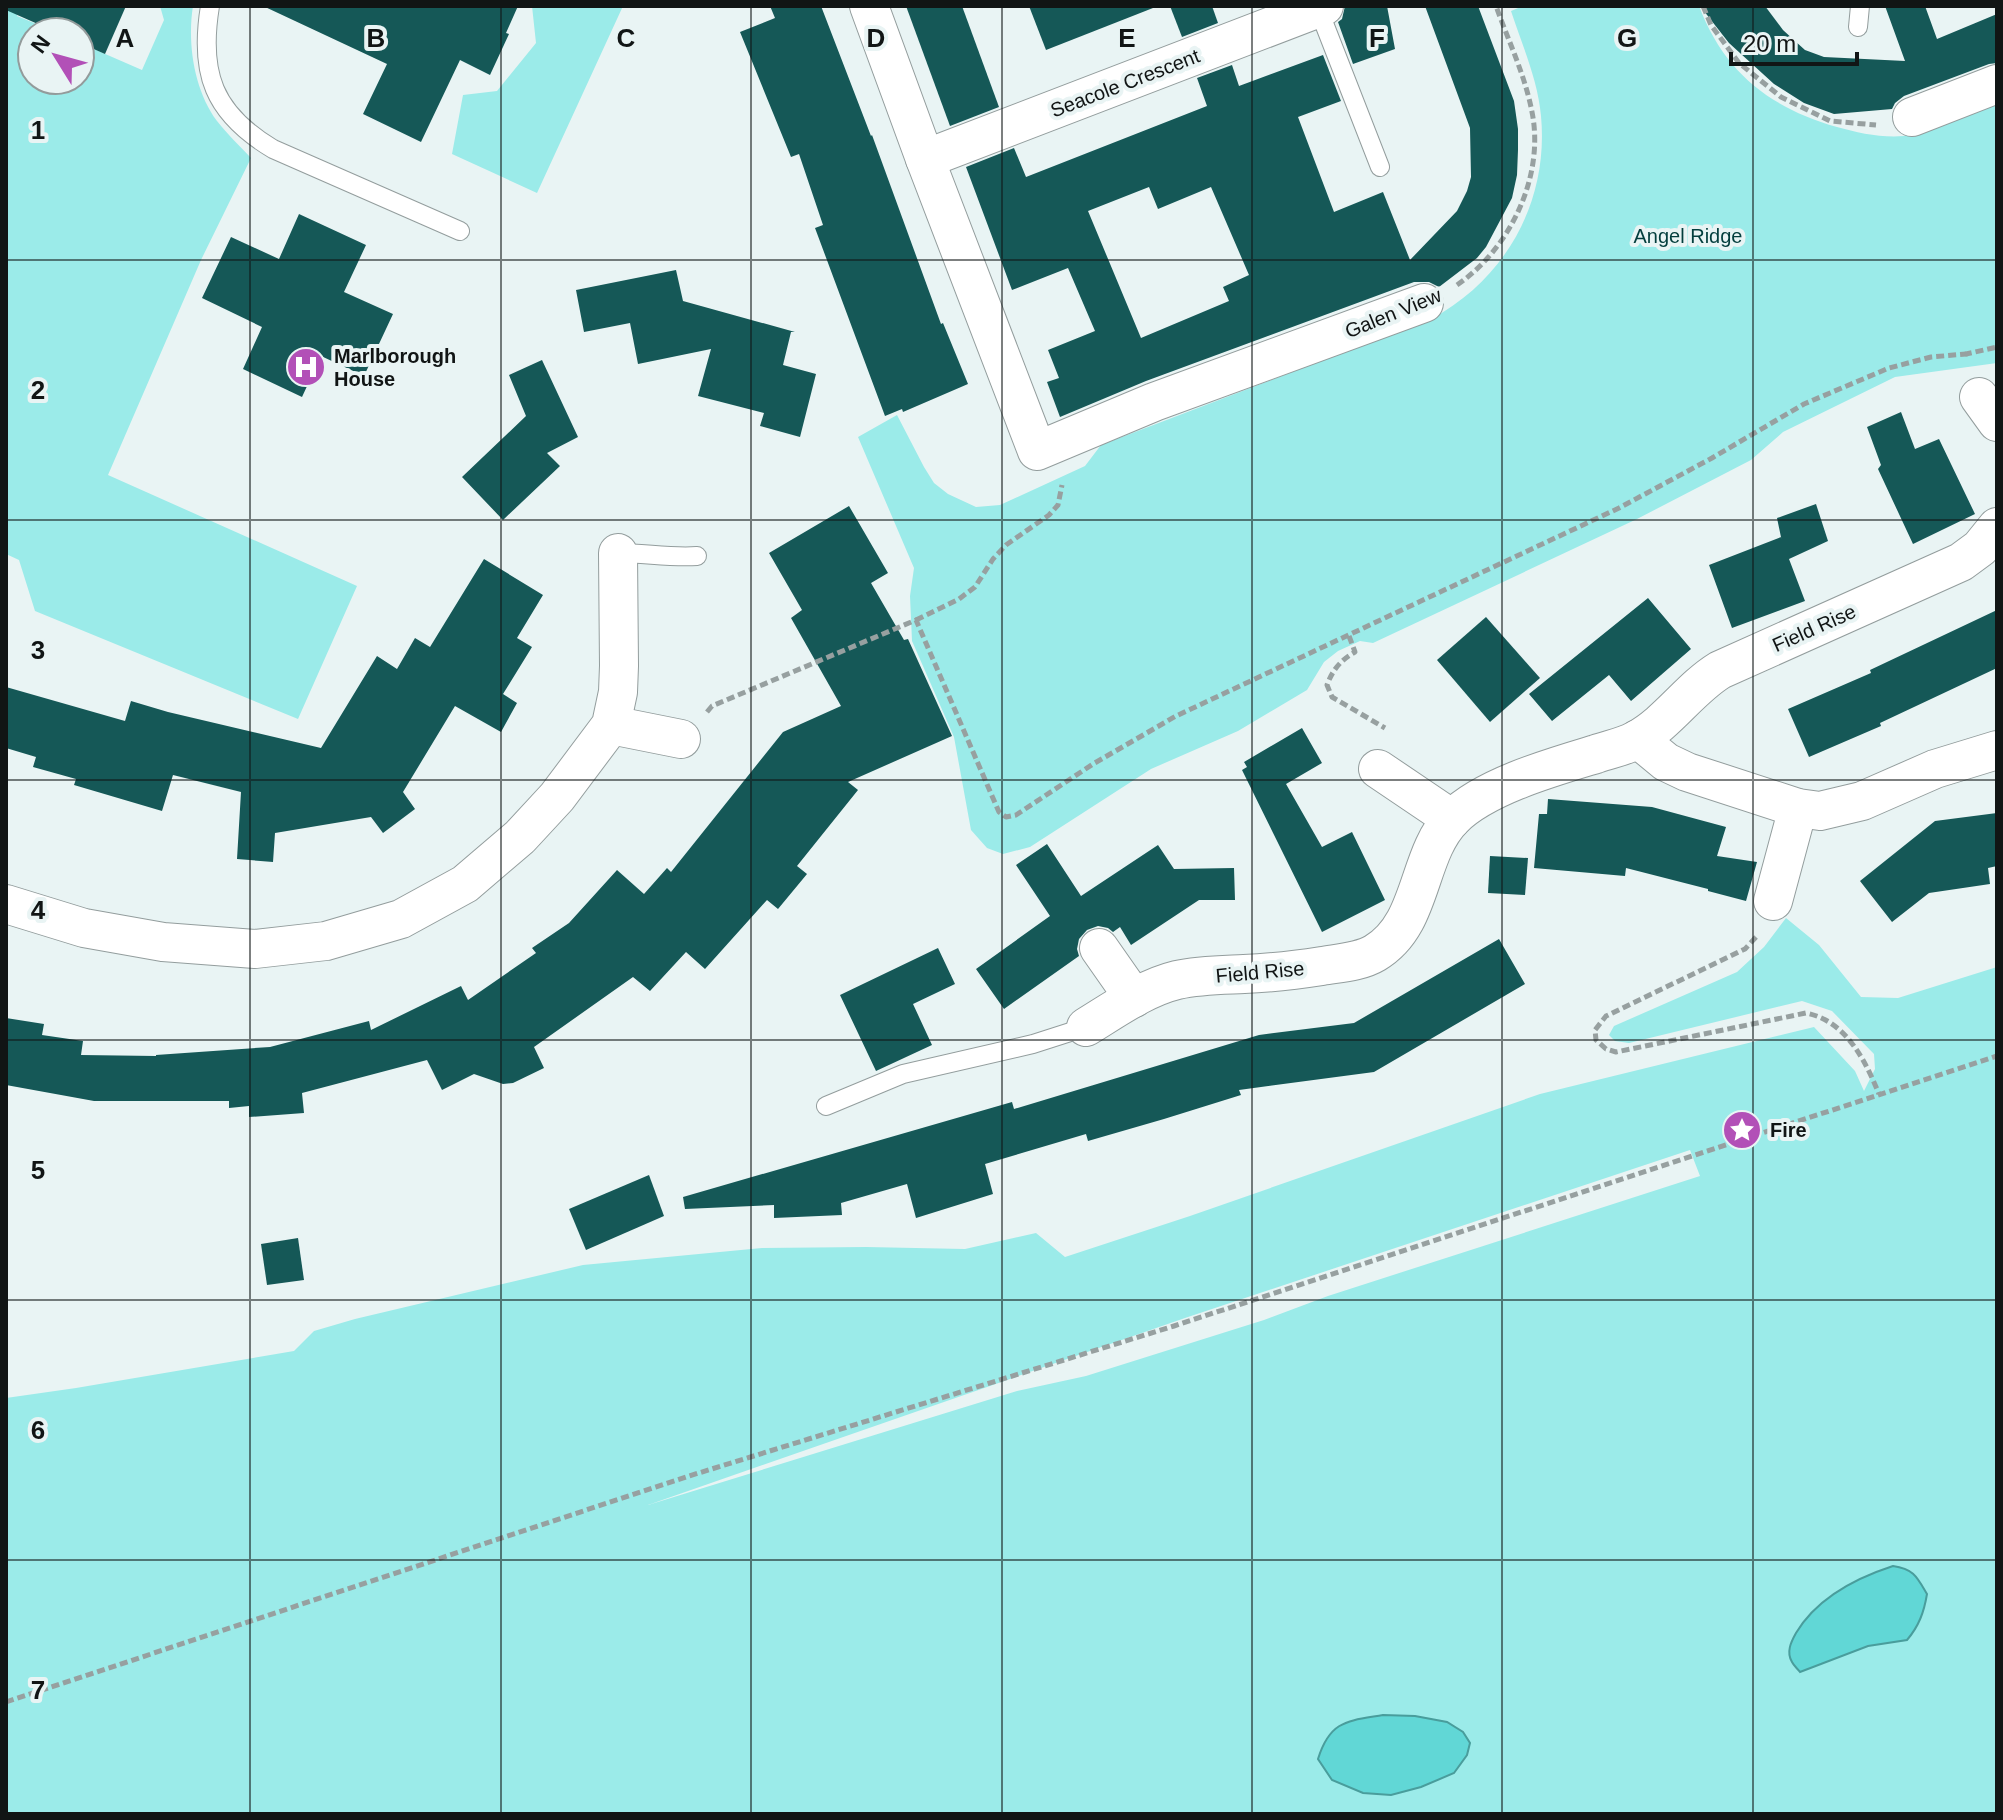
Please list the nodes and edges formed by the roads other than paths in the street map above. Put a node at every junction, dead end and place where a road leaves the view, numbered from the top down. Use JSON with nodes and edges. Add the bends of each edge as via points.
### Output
{"nodes":[{"id":1,"x":210,"y":6,"type":"edge"},
{"id":2,"x":869,"y":6,"type":"edge"},
{"id":3,"x":1860,"y":6,"type":"edge"},
{"id":4,"x":1321,"y":7,"type":"edge"},
{"id":5,"x":1858,"y":27,"type":"dead end"},
{"id":6,"x":1997,"y":84,"type":"edge"},
{"id":7,"x":1912,"y":117,"type":"road end"},
{"id":8,"x":925,"y":159,"type":"junction"},
{"id":9,"x":1380,"y":167,"type":"dead end"},
{"id":10,"x":460,"y":231,"type":"dead end"},
{"id":11,"x":1424,"y":303,"type":"road end"},
{"id":12,"x":1997,"y":527,"type":"edge"},
{"id":13,"x":618,"y":553,"type":"joint"},
{"id":14,"x":697,"y":556,"type":"dead end"},
{"id":15,"x":611,"y":725,"type":"junction"},
{"id":16,"x":681,"y":739,"type":"road end"},
{"id":17,"x":1638,"y":739,"type":"junction"},
{"id":18,"x":1997,"y":750,"type":"edge"},
{"id":19,"x":1378,"y":769,"type":"dead end"},
{"id":20,"x":1798,"y":808,"type":"junction"},
{"id":21,"x":1452,"y":819,"type":"junction"},
{"id":22,"x":1773,"y":901,"type":"road end"},
{"id":23,"x":6,"y":904,"type":"edge"},
{"id":24,"x":1099,"y":948,"type":"dead end"},
{"id":25,"x":1134,"y":998,"type":"junction"},
{"id":26,"x":1086,"y":1027,"type":"joint"},
{"id":27,"x":826,"y":1106,"type":"dead end"}],
"edges":[{"from":1,"to":10,"type":"lane","via":[[210,77],[235,121],[273,149]]},
{"from":2,"to":8,"type":"street"},
{"from":3,"to":5,"type":"lane"},
{"from":4,"to":8,"type":"street","name":"Seacole Crescent"},
{"from":4,"to":9,"type":"lane"},
{"from":6,"to":7,"type":"street"},
{"from":8,"to":11,"type":"street","name":"Galen View","via":[[1043,448]]},
{"from":12,"to":17,"type":"street","name":"Field Rise","via":[[1961,562],[1720,670]]},
{"from":13,"to":14,"type":"lane"},
{"from":13,"to":15,"type":"street","via":[[618,692]]},
{"from":15,"to":16,"type":"street"},
{"from":15,"to":23,"type":"street","via":[[520,837],[465,884],[401,919],[326,941],[255,949],[163,942],[84,928]]},
{"from":17,"to":20,"type":"street","via":[[1687,772]]},
{"from":17,"to":21,"type":"street","name":"Field Rise","via":[[1498,790]]},
{"from":18,"to":20,"type":"street","via":[[1935,769],[1862,801],[1820,811]]},
{"from":19,"to":21,"type":"street"},
{"from":20,"to":22,"type":"street"},
{"from":21,"to":25,"type":"street","name":"Field Rise","via":[[1431,853],[1404,920],[1374,953],[1281,972],[1196,977]]},
{"from":24,"to":25,"type":"street"},
{"from":25,"to":26,"type":"street","name":"Field Rise"},
{"from":26,"to":27,"type":"lane","name":"Field Rise","via":[[903,1074]]}]}
